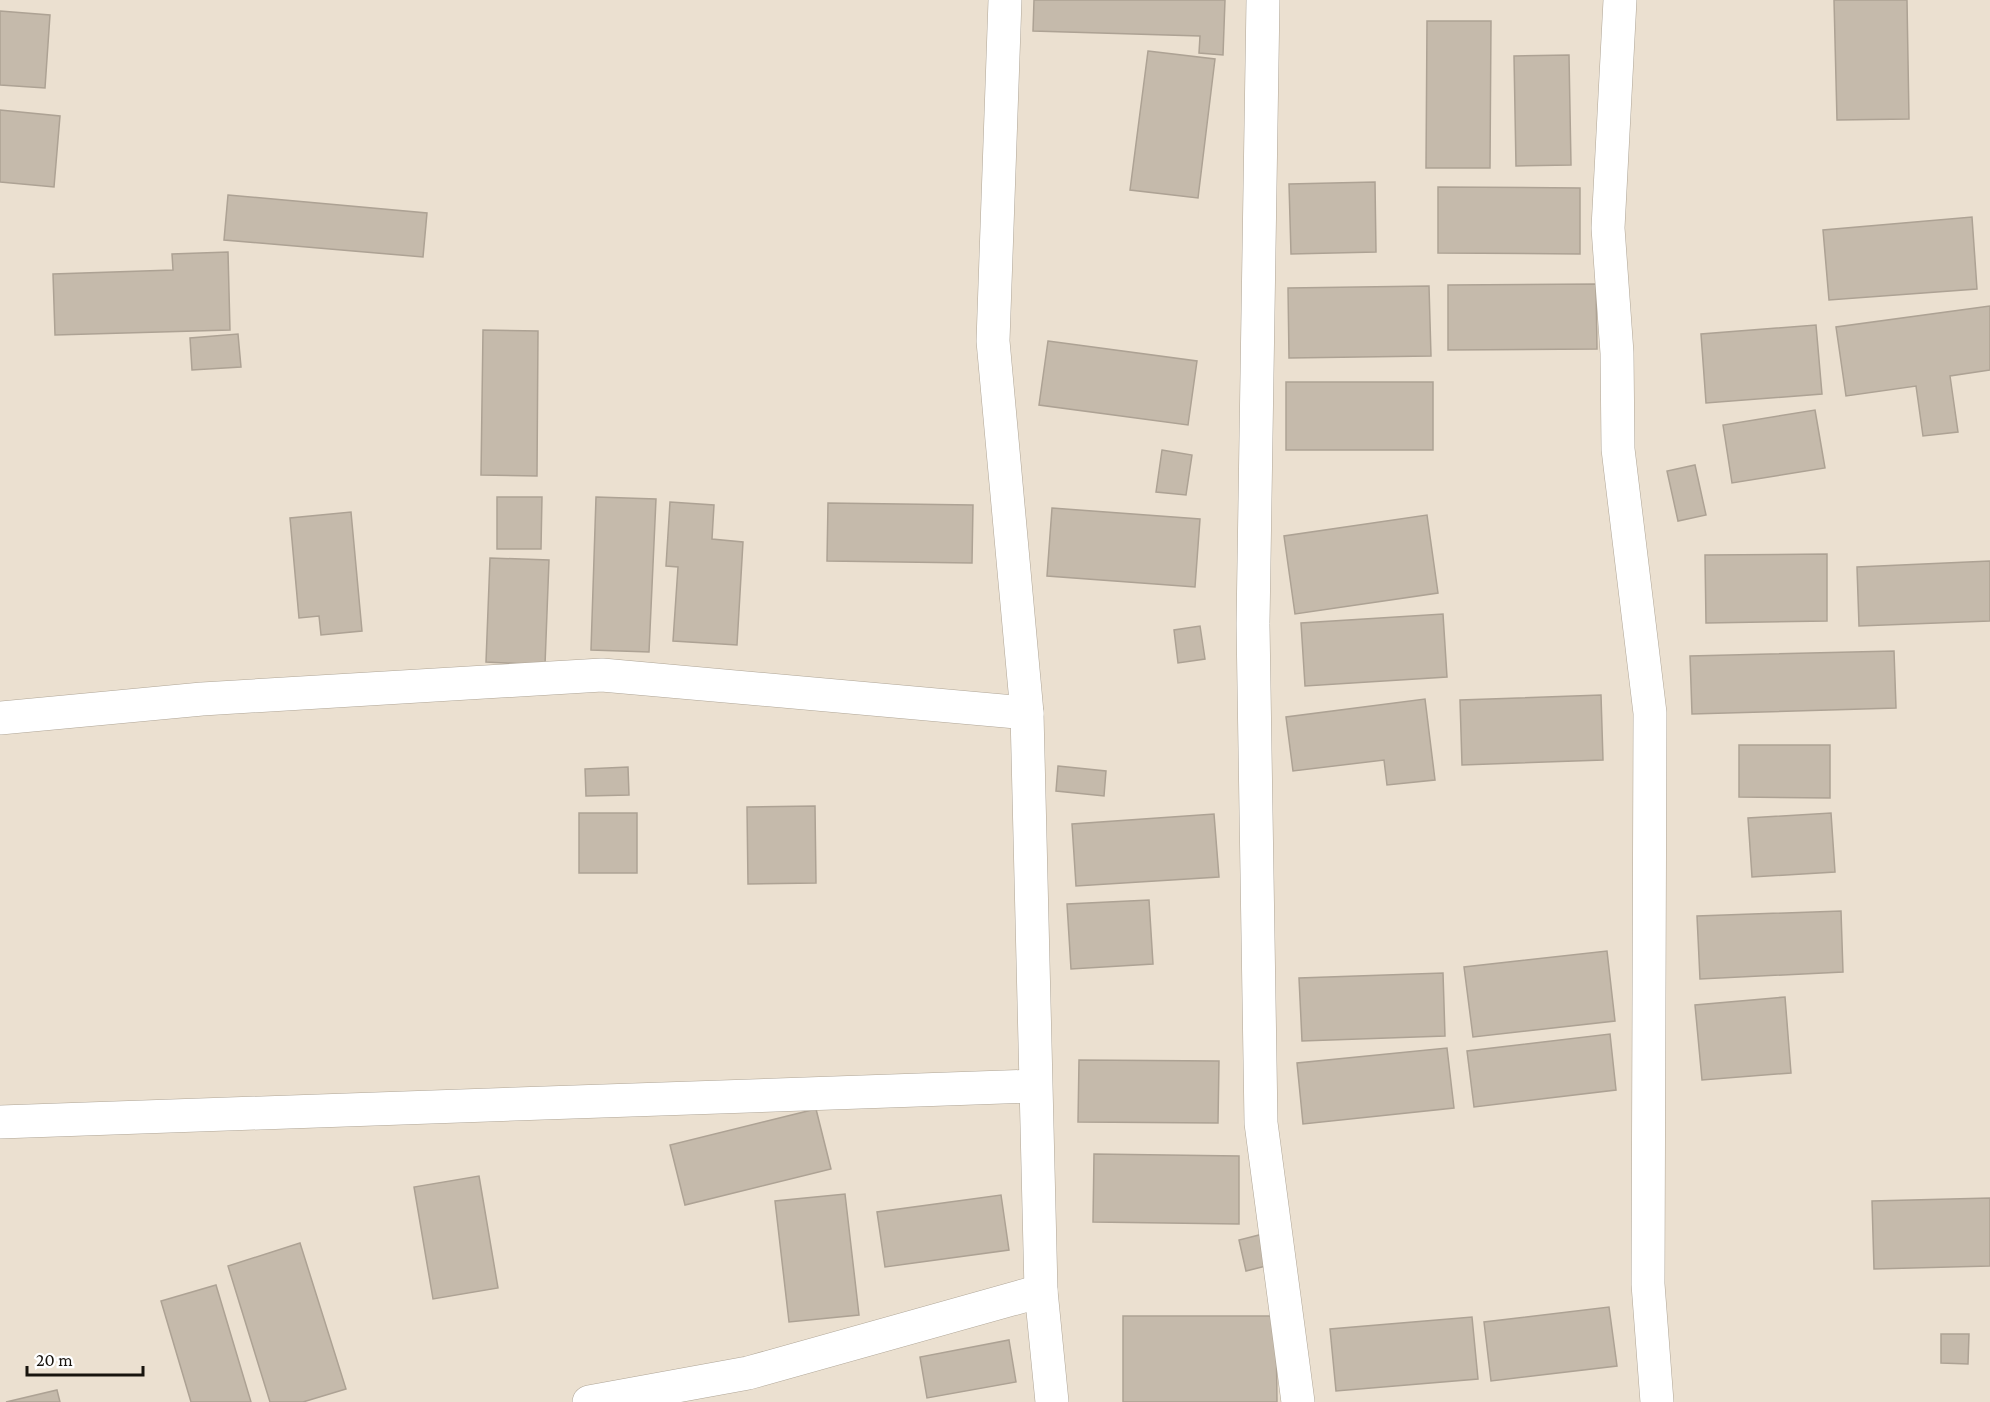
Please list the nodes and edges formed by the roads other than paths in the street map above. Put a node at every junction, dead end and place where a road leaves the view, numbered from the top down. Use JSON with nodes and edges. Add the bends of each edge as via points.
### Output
{"nodes":[{"id":1,"x":1005,"y":0,"type":"edge"},
{"id":2,"x":1263,"y":0,"type":"edge"},
{"id":3,"x":1620,"y":0,"type":"edge"},
{"id":4,"x":1027,"y":713,"type":"junction"},
{"id":5,"x":0,"y":718,"type":"edge"},
{"id":6,"x":1035,"y":1086,"type":"junction"},
{"id":7,"x":0,"y":1122,"type":"edge"},
{"id":8,"x":1041,"y":1291,"type":"junction"},
{"id":9,"x":589,"y":1402,"type":"edge"},
{"id":10,"x":1052,"y":1402,"type":"edge"},
{"id":11,"x":1298,"y":1402,"type":"edge"},
{"id":12,"x":1657,"y":1402,"type":"edge"}],
"edges":[{"from":1,"to":4,"type":"street","via":[[993,341]]},
{"from":2,"to":11,"type":"street","via":[[1252,624],[1261,1123]]},
{"from":3,"to":12,"type":"street","via":[[1608,228],[1617,353],[1618,449],[1650,713],[1648,1284]]},
{"from":4,"to":5,"type":"street","via":[[602,675],[202,699]]},
{"from":4,"to":6,"type":"street"},
{"from":6,"to":7,"type":"street"},
{"from":6,"to":8,"type":"street"},
{"from":8,"to":9,"type":"street","via":[[748,1373]]},
{"from":8,"to":10,"type":"street"}]}
